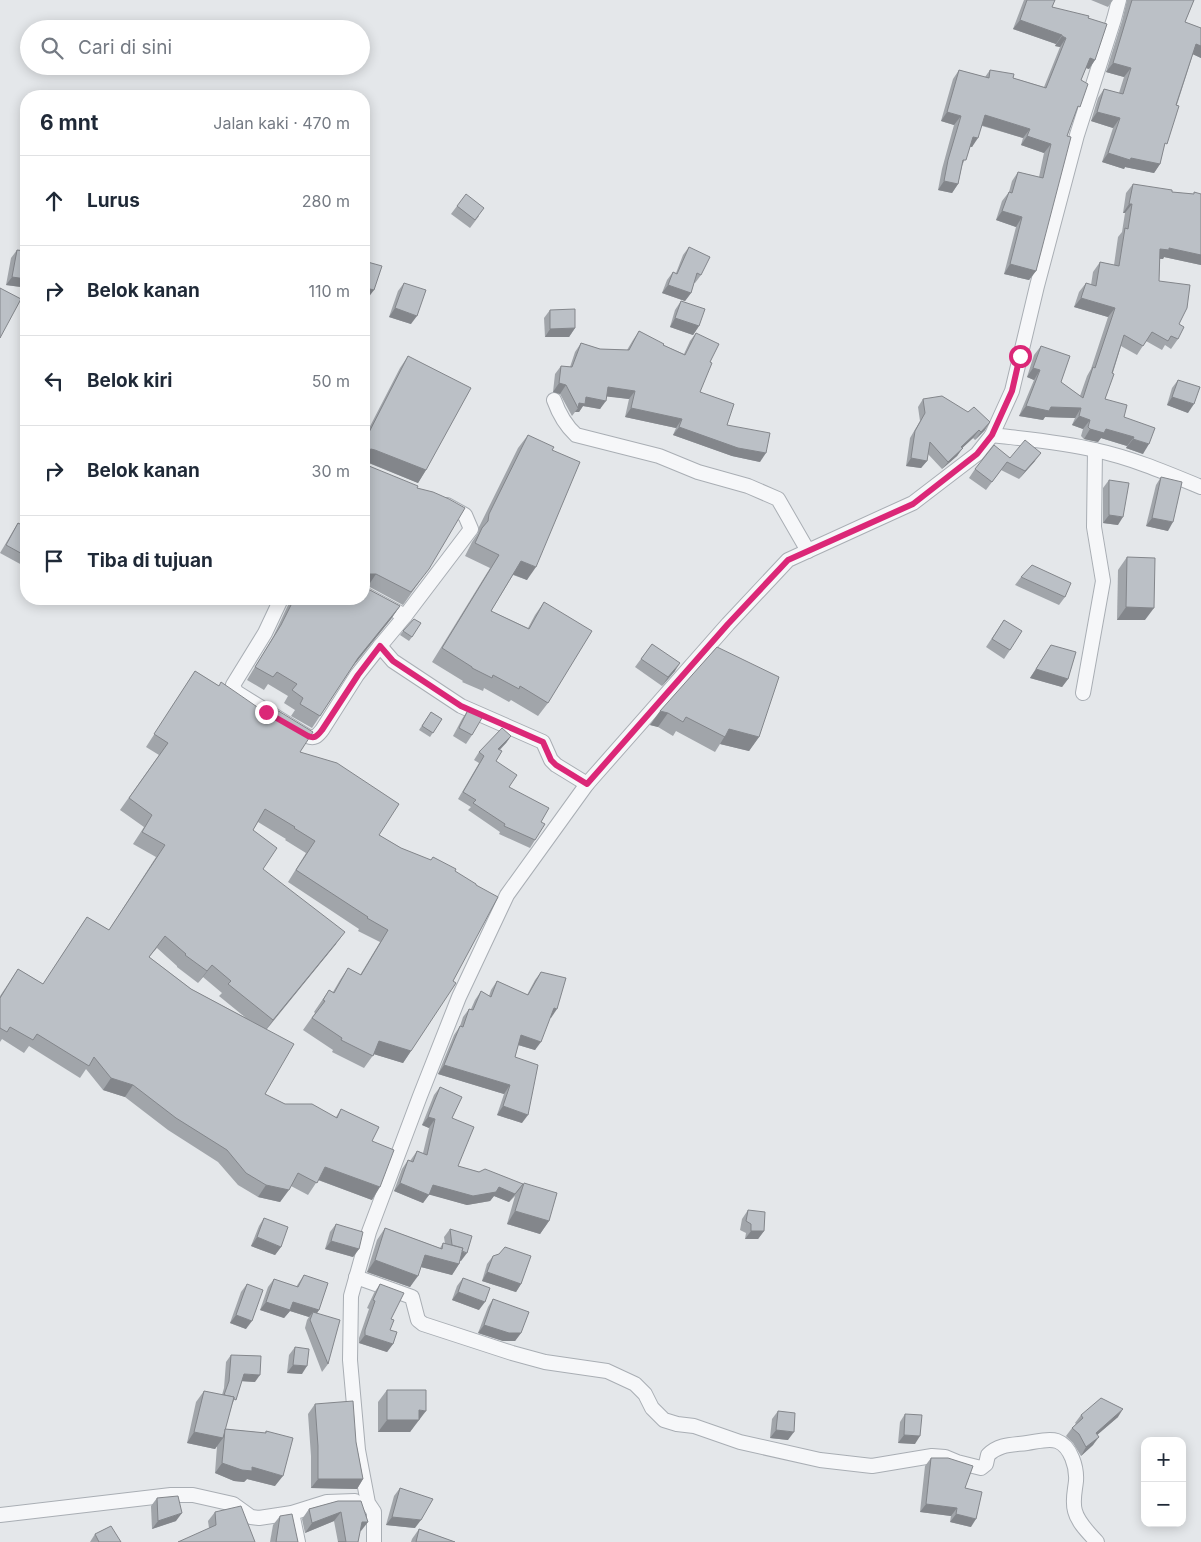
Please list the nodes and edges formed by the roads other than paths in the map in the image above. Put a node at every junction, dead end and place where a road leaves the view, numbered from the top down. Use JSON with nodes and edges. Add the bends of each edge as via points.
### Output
{"nodes":[{"id":1,"x":1119,"y":0,"type":"edge"},
{"id":2,"x":554,"y":400,"type":"dead end"},
{"id":3,"x":992,"y":435,"type":"junction"},
{"id":4,"x":1095,"y":450,"type":"junction"},
{"id":5,"x":1201,"y":487,"type":"edge"},
{"id":6,"x":436,"y":500,"type":"edge"},
{"id":7,"x":808,"y":551,"type":"junction"},
{"id":8,"x":370,"y":597,"type":"edge"},
{"id":9,"x":278,"y":605,"type":"edge"},
{"id":10,"x":405,"y":616,"type":"junction"},
{"id":11,"x":380,"y":646,"type":"junction"},
{"id":12,"x":1083,"y":692,"type":"dead end"},
{"id":13,"x":587,"y":784,"type":"junction"},
{"id":14,"x":356,"y":1277,"type":"junction"},
{"id":15,"x":368,"y":1503,"type":"junction"},
{"id":16,"x":292,"y":1513,"type":"junction"},
{"id":17,"x":0,"y":1515,"type":"edge"},
{"id":18,"x":298,"y":1542,"type":"edge"},
{"id":19,"x":374,"y":1542,"type":"edge"},
{"id":20,"x":1097,"y":1542,"type":"edge"}],
"edges":[{"from":1,"to":3,"type":"street","via":[[1077,134],[1012,391]]},
{"from":2,"to":7,"type":"street","via":[[559,414],[576,435],[659,456],[698,472],[748,486],[778,500]]},
{"from":3,"to":4,"type":"street"},
{"from":3,"to":7,"type":"street","via":[[977,454],[913,504]]},
{"from":4,"to":5,"type":"street"},
{"from":4,"to":12,"type":"street","via":[[1094,527],[1103,581]]},
{"from":6,"to":10,"type":"street","via":[[466,515],[471,529]]},
{"from":7,"to":13,"type":"street","via":[[788,560]]},
{"from":8,"to":10,"type":"street"},
{"from":9,"to":11,"type":"street","via":[[233,685],[236,692],[312,738],[322,730]]},
{"from":10,"to":11,"type":"street"},
{"from":11,"to":13,"type":"street","via":[[393,661],[461,706],[543,742],[556,765]]},
{"from":13,"to":14,"type":"street","via":[[507,895],[459,997],[390,1174]]},
{"from":14,"to":15,"type":"street","via":[[351,1296],[350,1360],[358,1450]]},
{"from":14,"to":20,"type":"street","via":[[412,1297],[418,1320],[423,1324],[545,1362],[607,1371],[635,1384],[664,1420],[694,1426],[740,1442],[820,1460],[872,1466],[932,1456],[981,1468],[986,1464],[988,1455],[1000,1446],[1047,1440],[1059,1442],[1074,1464],[1076,1516]]},
{"from":15,"to":16,"type":"street","via":[[327,1502]]},
{"from":15,"to":19,"type":"street","via":[[374,1512]]},
{"from":16,"to":17,"type":"street","via":[[251,1517],[232,1504],[194,1495],[171,1495]]},
{"from":16,"to":18,"type":"street"}]}
